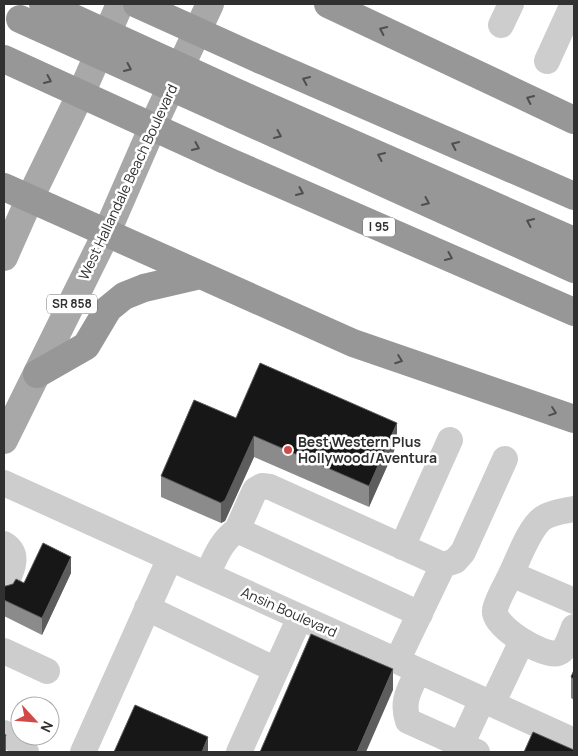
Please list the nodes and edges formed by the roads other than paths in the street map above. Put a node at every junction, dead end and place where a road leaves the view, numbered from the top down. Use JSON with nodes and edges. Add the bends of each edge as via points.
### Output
{"nodes":[{"id":1,"x":42,"y":4,"type":"edge"},
{"id":2,"x":120,"y":4,"type":"edge"},
{"id":3,"x":137,"y":4,"type":"edge"},
{"id":4,"x":210,"y":4,"type":"edge"},
{"id":5,"x":328,"y":4,"type":"edge"},
{"id":6,"x":574,"y":4,"type":"edge"},
{"id":7,"x":12,"y":16,"type":"edge"},
{"id":8,"x":4,"y":59,"type":"edge"},
{"id":9,"x":547,"y":61,"type":"dead end"},
{"id":10,"x":238,"y":105,"type":"junction"},
{"id":11,"x":574,"y":120,"type":"edge"},
{"id":12,"x":4,"y":187,"type":"edge"},
{"id":13,"x":574,"y":196,"type":"edge"},
{"id":14,"x":30,"y":198,"type":"junction"},
{"id":15,"x":106,"y":234,"type":"junction"},
{"id":16,"x":574,"y":241,"type":"edge"},
{"id":17,"x":4,"y":256,"type":"edge"},
{"id":18,"x":574,"y":269,"type":"edge"},
{"id":19,"x":200,"y":275,"type":"junction"},
{"id":20,"x":534,"y":294,"type":"junction"},
{"id":21,"x":574,"y":306,"type":"edge"},
{"id":22,"x":574,"y":312,"type":"edge"},
{"id":23,"x":38,"y":374,"type":"junction"},
{"id":24,"x":574,"y":419,"type":"edge"},
{"id":25,"x":4,"y":440,"type":"edge"},
{"id":26,"x":450,"y":440,"type":"dead end"},
{"id":27,"x":505,"y":459,"type":"dead end"},
{"id":28,"x":4,"y":483,"type":"edge"},
{"id":29,"x":574,"y":509,"type":"edge"},
{"id":30,"x":237,"y":530,"type":"junction"},
{"id":31,"x":4,"y":544,"type":"edge"},
{"id":32,"x":402,"y":547,"type":"junction"},
{"id":33,"x":170,"y":558,"type":"junction"},
{"id":34,"x":443,"y":565,"type":"junction"},
{"id":35,"x":511,"y":574,"type":"junction"},
{"id":36,"x":207,"y":575,"type":"junction"},
{"id":37,"x":4,"y":588,"type":"edge"},
{"id":38,"x":574,"y":601,"type":"edge"},
{"id":39,"x":147,"y":608,"type":"junction"},
{"id":40,"x":420,"y":614,"type":"junction"},
{"id":41,"x":300,"y":617,"type":"junction"},
{"id":42,"x":574,"y":627,"type":"edge"},
{"id":43,"x":522,"y":641,"type":"junction"},
{"id":44,"x":4,"y":651,"type":"edge"},
{"id":45,"x":408,"y":666,"type":"junction"},
{"id":46,"x":276,"y":670,"type":"junction"},
{"id":47,"x":47,"y":671,"type":"dead end"},
{"id":48,"x":487,"y":702,"type":"junction"},
{"id":49,"x":4,"y":733,"type":"edge"},
{"id":50,"x":574,"y":742,"type":"edge"},
{"id":51,"x":465,"y":750,"type":"edge"},
{"id":52,"x":26,"y":752,"type":"edge"},
{"id":53,"x":83,"y":752,"type":"edge"},
{"id":54,"x":239,"y":752,"type":"edge"}],
"edges":[{"from":1,"to":10,"type":"highway","bridge":true},
{"from":2,"to":14,"type":"main road"},
{"from":13,"to":3,"type":"highway","one_way":true,"bridge":true},
{"from":4,"to":15,"type":"main road","name":"West Hallandale Beach Boulevard","number":"SR 858"},
{"from":11,"to":5,"type":"highway","one_way":true},
{"from":6,"to":9,"type":"street"},
{"from":7,"to":10,"type":"highway","one_way":true,"bridge":true},
{"from":8,"to":20,"type":"highway","number":"I 95","one_way":true,"bridge":true,"via":[[223,159]]},
{"from":16,"to":10,"type":"highway","one_way":true},
{"from":10,"to":18,"type":"highway","one_way":true},
{"from":12,"to":14,"type":"highway"},
{"from":14,"to":15,"type":"highway"},
{"from":14,"to":17,"type":"main road"},
{"from":15,"to":19,"type":"highway"},
{"from":15,"to":23,"type":"main road","name":"West Hallandale Beach Boulevard","number":"SR 858"},
{"from":19,"to":23,"type":"highway","via":[[124,296],[108,309],[86,346]]},
{"from":19,"to":24,"type":"highway","one_way":true,"via":[[353,343]]},
{"from":20,"to":21,"type":"highway"},
{"from":20,"to":22,"type":"highway","number":"I 95"},
{"from":23,"to":25,"type":"main road","name":"West Hallandale Beach Boulevard","number":"SR 858"},
{"from":26,"to":32,"type":"street"},
{"from":27,"to":34,"type":"street","via":[[463,552],[455,561]]},
{"from":28,"to":33,"type":"street","name":"Ansin Boulevard"},
{"from":29,"to":35,"type":"street","via":[[543,518],[531,532]]},
{"from":30,"to":32,"type":"street","via":[[255,490],[262,486]]},
{"from":30,"to":36,"type":"street","via":[[222,544]]},
{"from":30,"to":40,"type":"street"},
{"from":31,"to":37,"type":"street","via":[[13,554],[15,564]]},
{"from":32,"to":34,"type":"street"},
{"from":33,"to":36,"type":"street","name":"Ansin Boulevard"},
{"from":33,"to":39,"type":"street"},
{"from":34,"to":40,"type":"street"},
{"from":35,"to":38,"type":"street"},
{"from":35,"to":43,"type":"street","via":[[495,610],[497,620]]},
{"from":36,"to":41,"type":"street","name":"Ansin Boulevard"},
{"from":39,"to":46,"type":"street"},
{"from":39,"to":53,"type":"street"},
{"from":40,"to":45,"type":"street"},
{"from":41,"to":45,"type":"street","name":"Ansin Boulevard"},
{"from":41,"to":46,"type":"street"},
{"from":42,"to":43,"type":"street","via":[[565,648],[559,653],[549,653]]},
{"from":43,"to":48,"type":"street"},
{"from":44,"to":47,"type":"street"},
{"from":45,"to":48,"type":"street","name":"Ansin Boulevard"},
{"from":45,"to":51,"type":"street","via":[[404,711],[408,722]]},
{"from":46,"to":54,"type":"street"},
{"from":48,"to":50,"type":"street","name":"Ansin Boulevard"},
{"from":48,"to":51,"type":"street"},
{"from":49,"to":52,"type":"street","via":[[20,743]]}]}
